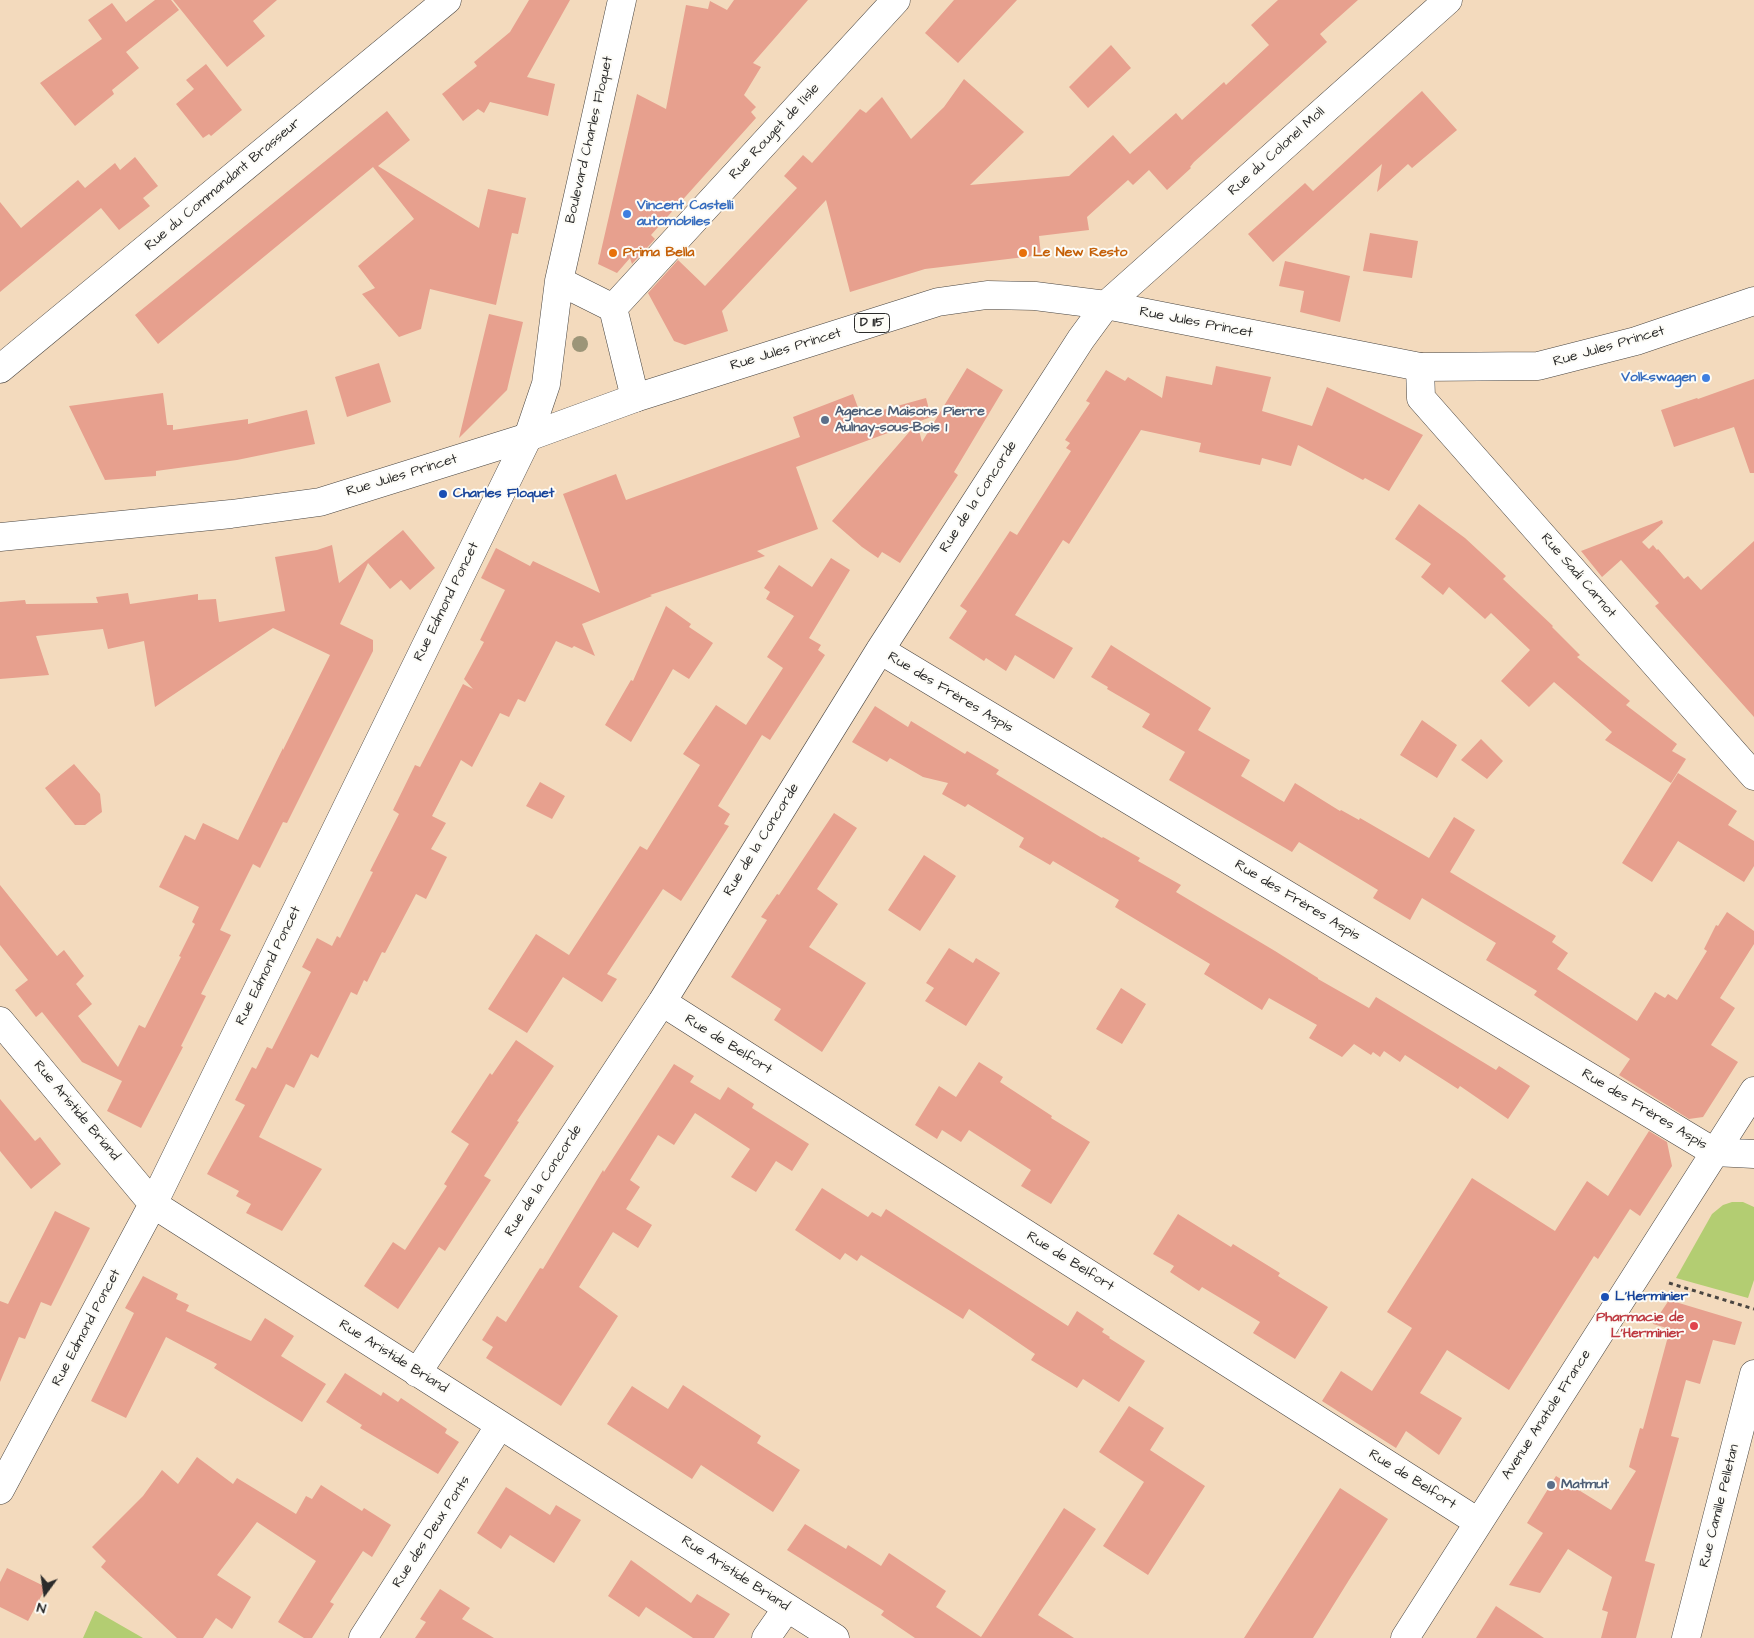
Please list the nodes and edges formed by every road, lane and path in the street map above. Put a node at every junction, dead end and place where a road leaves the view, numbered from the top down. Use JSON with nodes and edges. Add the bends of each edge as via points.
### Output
{"nodes":[{"id":1,"x":447,"y":0,"type":"edge"},
{"id":2,"x":622,"y":0,"type":"edge"},
{"id":3,"x":896,"y":0,"type":"edge"},
{"id":4,"x":1448,"y":0,"type":"edge"},
{"id":5,"x":559,"y":281,"type":"junction"},
{"id":6,"x":1754,"y":301,"type":"edge"},
{"id":7,"x":1106,"y":305,"type":"junction"},
{"id":8,"x":613,"y":308,"type":"junction"},
{"id":9,"x":1420,"y":368,"type":"junction"},
{"id":10,"x":0,"y":369,"type":"edge"},
{"id":11,"x":635,"y":398,"type":"junction"},
{"id":12,"x":528,"y":437,"type":"junction"},
{"id":13,"x":0,"y":536,"type":"edge"},
{"id":14,"x":880,"y":650,"type":"junction"},
{"id":15,"x":1754,"y":776,"type":"edge"},
{"id":16,"x":662,"y":1002,"type":"junction"},
{"id":17,"x":0,"y":1021,"type":"edge"},
{"id":18,"x":1754,"y":1091,"type":"edge"},
{"id":19,"x":1714,"y":1152,"type":"junction"},
{"id":20,"x":1754,"y":1154,"type":"edge"},
{"id":21,"x":153,"y":1204,"type":"junction"},
{"id":22,"x":1637,"y":1273,"type":"junction"},
{"id":23,"x":1754,"y":1309,"type":"edge"},
{"id":24,"x":417,"y":1373,"type":"junction"},
{"id":25,"x":1754,"y":1374,"type":"edge"},
{"id":26,"x":500,"y":1425,"type":"junction"},
{"id":27,"x":0,"y":1490,"type":"edge"},
{"id":28,"x":1478,"y":1522,"type":"junction"},
{"id":29,"x":787,"y":1608,"type":"junction"},
{"id":30,"x":363,"y":1638,"type":"edge"},
{"id":31,"x":766,"y":1638,"type":"edge"},
{"id":32,"x":834,"y":1638,"type":"edge"},
{"id":33,"x":1405,"y":1638,"type":"edge"},
{"id":34,"x":1686,"y":1638,"type":"edge"}],
"edges":[{"from":1,"to":10,"type":"street","name":"Rue du Commandant Brasseur"},
{"from":2,"to":5,"type":"street","name":"Boulevard Charles Floquet"},
{"from":3,"to":8,"type":"street","name":"Rue Rouget de l'Isle"},
{"from":4,"to":7,"type":"street","name":"Rue du Colonel Moll"},
{"from":5,"to":8,"type":"street"},
{"from":5,"to":12,"type":"street","name":"Boulevard Charles Floquet","via":[[546,384]]},
{"from":6,"to":9,"type":"street","name":"Rue Jules Princet","number":"D 115","via":[[1636,341],[1538,366]]},
{"from":7,"to":9,"type":"street","name":"Rue Jules Princet","number":"D 115"},
{"from":7,"to":11,"type":"street","name":"Rue Jules Princet","number":"D 115","via":[[986,295],[938,302]]},
{"from":7,"to":14,"type":"street","name":"Rue de la Concorde"},
{"from":8,"to":11,"type":"street"},
{"from":9,"to":15,"type":"street","name":"Rue Sadi Carnot","via":[[1422,398]]},
{"from":11,"to":12,"type":"street","name":"Rue Jules Princet","number":"D 115"},
{"from":12,"to":13,"type":"street","name":"Rue Jules Princet","number":"D 115","via":[[320,502],[231,514]]},
{"from":12,"to":21,"type":"street","name":"Rue Edmond Poncet"},
{"from":14,"to":16,"type":"street","name":"Rue de la Concorde"},
{"from":14,"to":19,"type":"street","name":"Rue des Frères Aspis"},
{"from":16,"to":24,"type":"street","name":"Rue de la Concorde"},
{"from":16,"to":28,"type":"street","name":"Rue de Belfort"},
{"from":17,"to":21,"type":"street","name":"Rue Aristide Briand"},
{"from":18,"to":19,"type":"street","name":"Avenue Anatole France"},
{"from":19,"to":20,"type":"street"},
{"from":19,"to":22,"type":"street","name":"Avenue Anatole France"},
{"from":21,"to":24,"type":"street","name":"Rue Aristide Briand"},
{"from":21,"to":27,"type":"street","name":"Rue Edmond Poncet"},
{"from":22,"to":23,"type":"path"},
{"from":22,"to":28,"type":"street","name":"Avenue Anatole France"},
{"from":24,"to":26,"type":"street","name":"Rue Aristide Briand"},
{"from":25,"to":34,"type":"street","name":"Rue Camille Pelletan"},
{"from":26,"to":29,"type":"street","name":"Rue Aristide Briand"},
{"from":26,"to":30,"type":"street","name":"Rue des Deux Ponts"},
{"from":28,"to":33,"type":"street","name":"Avenue Anatole France"},
{"from":29,"to":31,"type":"street"},
{"from":29,"to":32,"type":"street","name":"Rue Aristide Briand"}]}
